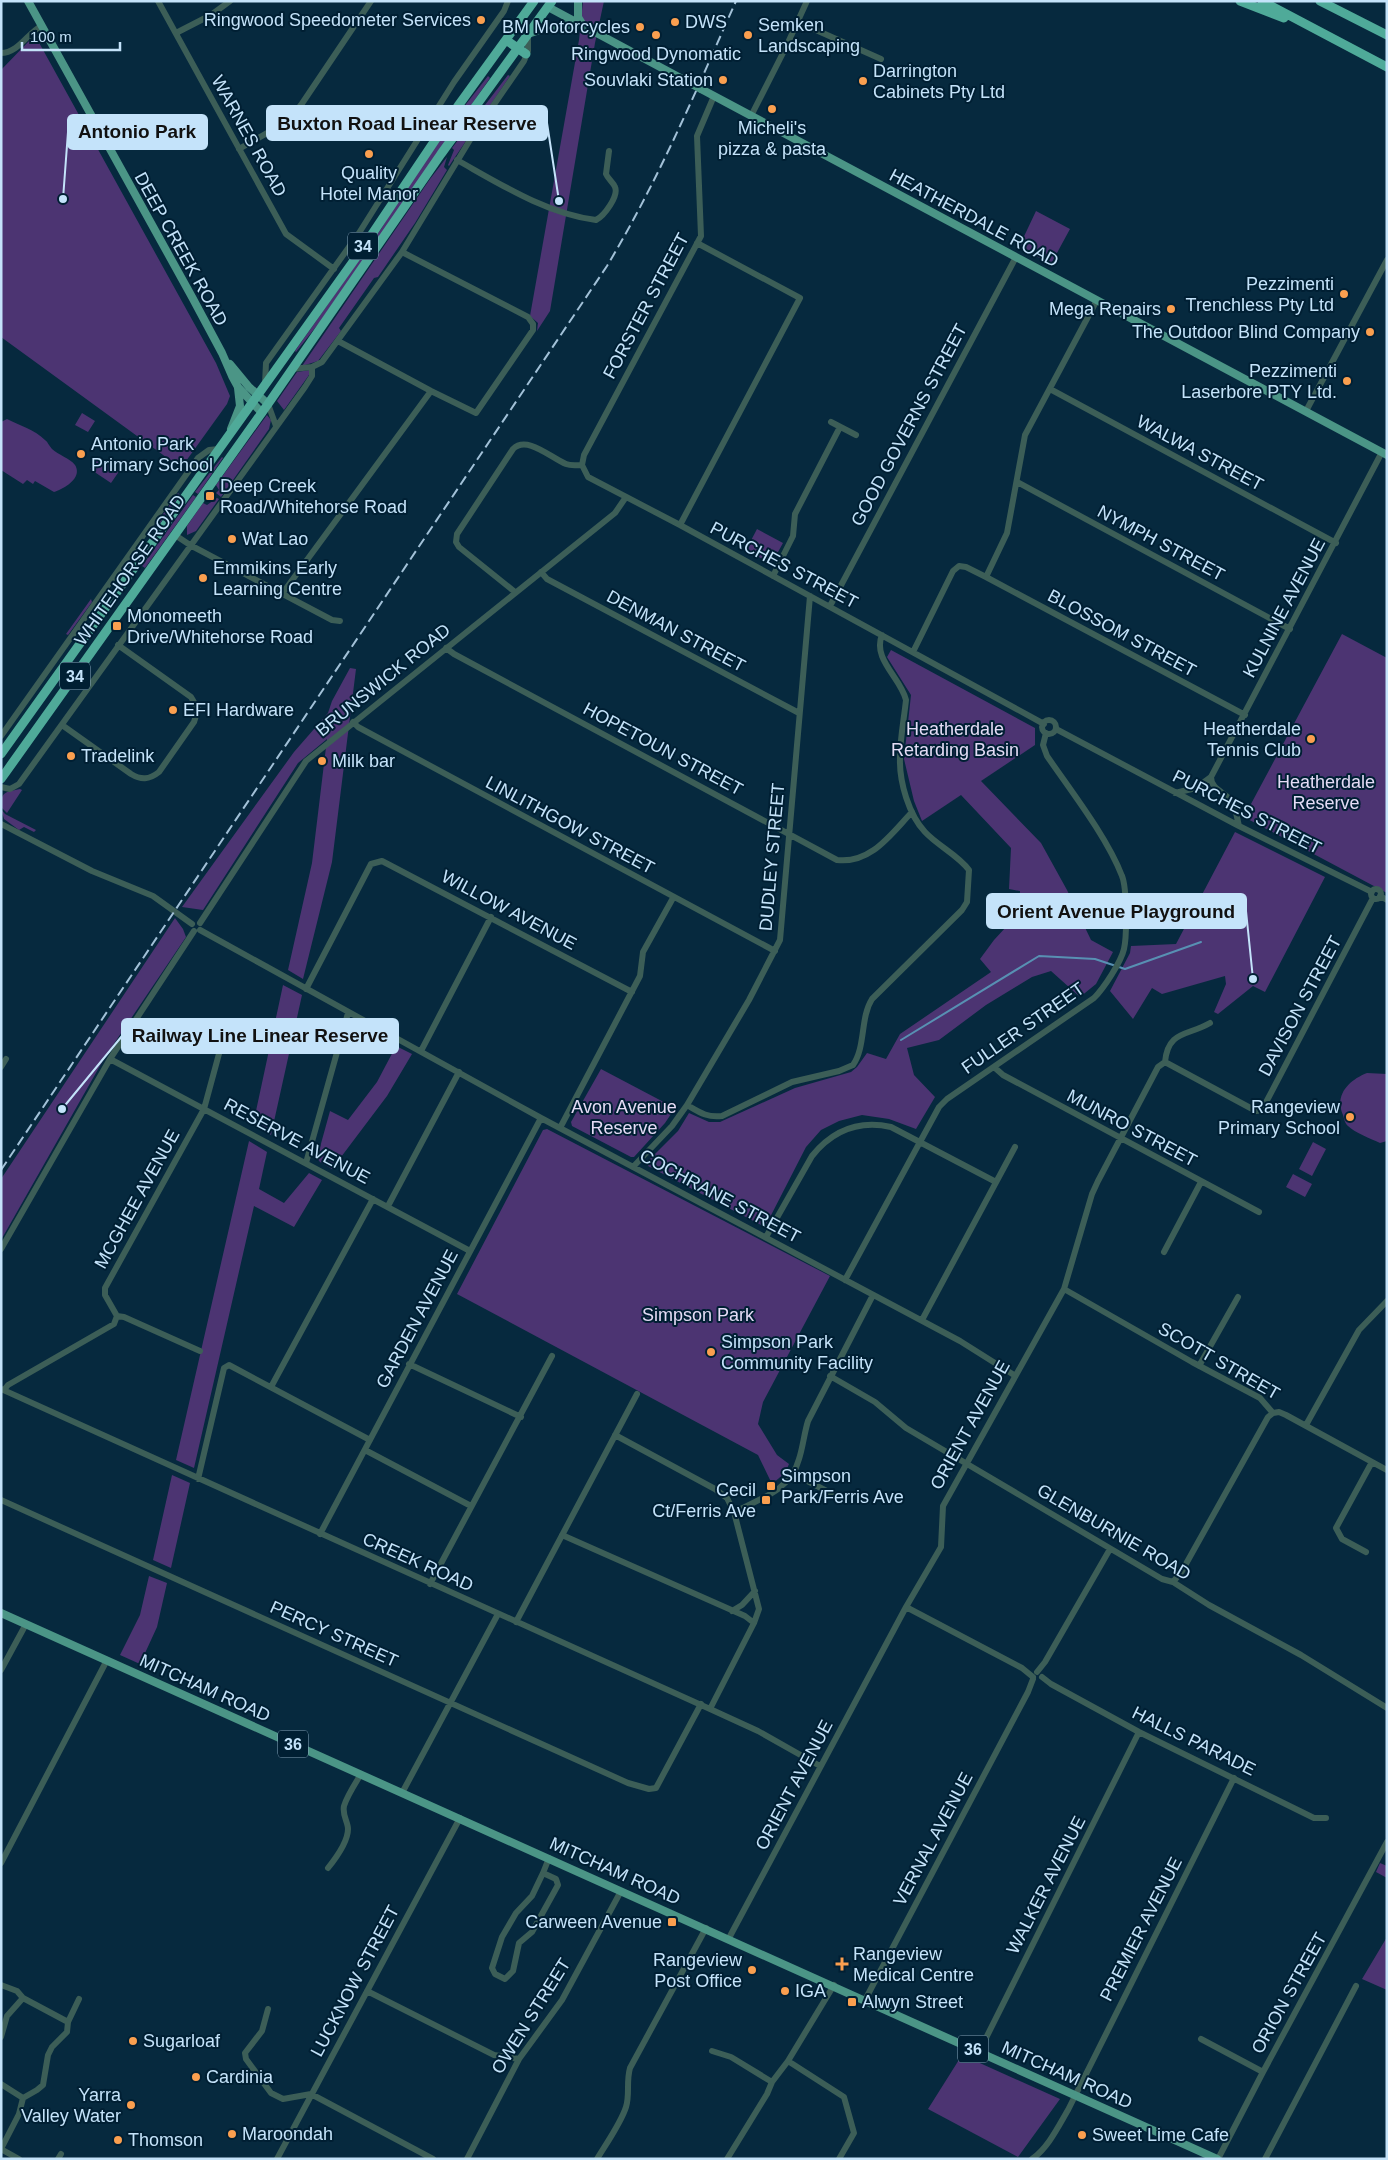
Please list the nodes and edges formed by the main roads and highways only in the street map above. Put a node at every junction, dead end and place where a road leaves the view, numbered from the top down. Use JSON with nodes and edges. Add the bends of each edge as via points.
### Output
{"nodes":[{"id":1,"x":28,"y":1,"type":"edge"},
{"id":2,"x":534,"y":1,"type":"edge"},
{"id":3,"x":578,"y":1,"type":"edge"},
{"id":4,"x":1240,"y":1,"type":"edge"},
{"id":5,"x":1262,"y":1,"type":"edge"},
{"id":6,"x":1320,"y":1,"type":"edge"},
{"id":7,"x":550,"y":4,"type":"edge"},
{"id":8,"x":581,"y":26,"type":"junction"},
{"id":9,"x":528,"y":34,"type":"junction"},
{"id":10,"x":1324,"y":34,"type":"junction"},
{"id":11,"x":1387,"y":35,"type":"edge"},
{"id":12,"x":506,"y":40,"type":"junction"},
{"id":13,"x":517,"y":49,"type":"junction"},
{"id":14,"x":526,"y":54,"type":"road end"},
{"id":15,"x":1387,"y":66,"type":"edge"},
{"id":16,"x":222,"y":353,"type":"junction"},
{"id":17,"x":238,"y":387,"type":"junction"},
{"id":18,"x":255,"y":398,"type":"junction"},
{"id":19,"x":268,"y":404,"type":"junction"},
{"id":20,"x":262,"y":413,"type":"junction"},
{"id":21,"x":228,"y":436,"type":"junction"},
{"id":22,"x":1384,"y":454,"type":"edge"},
{"id":23,"x":1,"y":754,"type":"edge"},
{"id":24,"x":1,"y":779,"type":"edge"},
{"id":25,"x":1,"y":1613,"type":"edge"},
{"id":26,"x":1218,"y":2159,"type":"edge"}],
"edges":[{"from":1,"to":16,"type":"main road","name":"DEEP CREEK ROAD"},
{"from":2,"to":7,"type":"highway"},
{"from":2,"to":12,"type":"highway","name":"WHITEHORSE ROAD","number":"34"},
{"from":3,"to":8,"type":"main road"},
{"from":4,"to":10,"type":"highway"},
{"from":5,"to":10,"type":"highway"},
{"from":6,"to":11,"type":"highway"},
{"from":7,"to":8,"type":"main road","name":"HEATHERDALE ROAD"},
{"from":7,"to":9,"type":"highway","name":"WHITEHORSE ROAD","number":"34"},
{"from":8,"to":9,"type":"main road","via":[[548,27]]},
{"from":8,"to":22,"type":"main road","name":"HEATHERDALE ROAD","bridge":true},
{"from":9,"to":13,"type":"highway","name":"WHITEHORSE ROAD","number":"34"},
{"from":10,"to":15,"type":"highway"},
{"from":12,"to":13,"type":"highway"},
{"from":12,"to":18,"type":"highway","name":"WHITEHORSE ROAD","number":"34"},
{"from":13,"to":14,"type":"highway"},
{"from":13,"to":19,"type":"highway","name":"WHITEHORSE ROAD","number":"34"},
{"from":16,"to":17,"type":"main road","name":"DEEP CREEK ROAD"},
{"from":16,"to":18,"type":"main road","name":"DEEP CREEK ROAD"},
{"from":17,"to":18,"type":"main road","name":"DEEP CREEK ROAD"},
{"from":17,"to":21,"type":"main road","via":[[240,406]]},
{"from":18,"to":19,"type":"main road","name":"DEEP CREEK ROAD"},
{"from":18,"to":20,"type":"main road","name":"DEEP CREEK ROAD"},
{"from":18,"to":21,"type":"highway","name":"WHITEHORSE ROAD","number":"34"},
{"from":19,"to":20,"type":"highway","name":"WHITEHORSE ROAD","number":"34"},
{"from":20,"to":24,"type":"highway","name":"WHITEHORSE ROAD","number":"34"},
{"from":21,"to":23,"type":"highway","name":"WHITEHORSE ROAD","number":"34"},
{"from":25,"to":26,"type":"main road","name":"MITCHAM ROAD","number":"36"}]}
